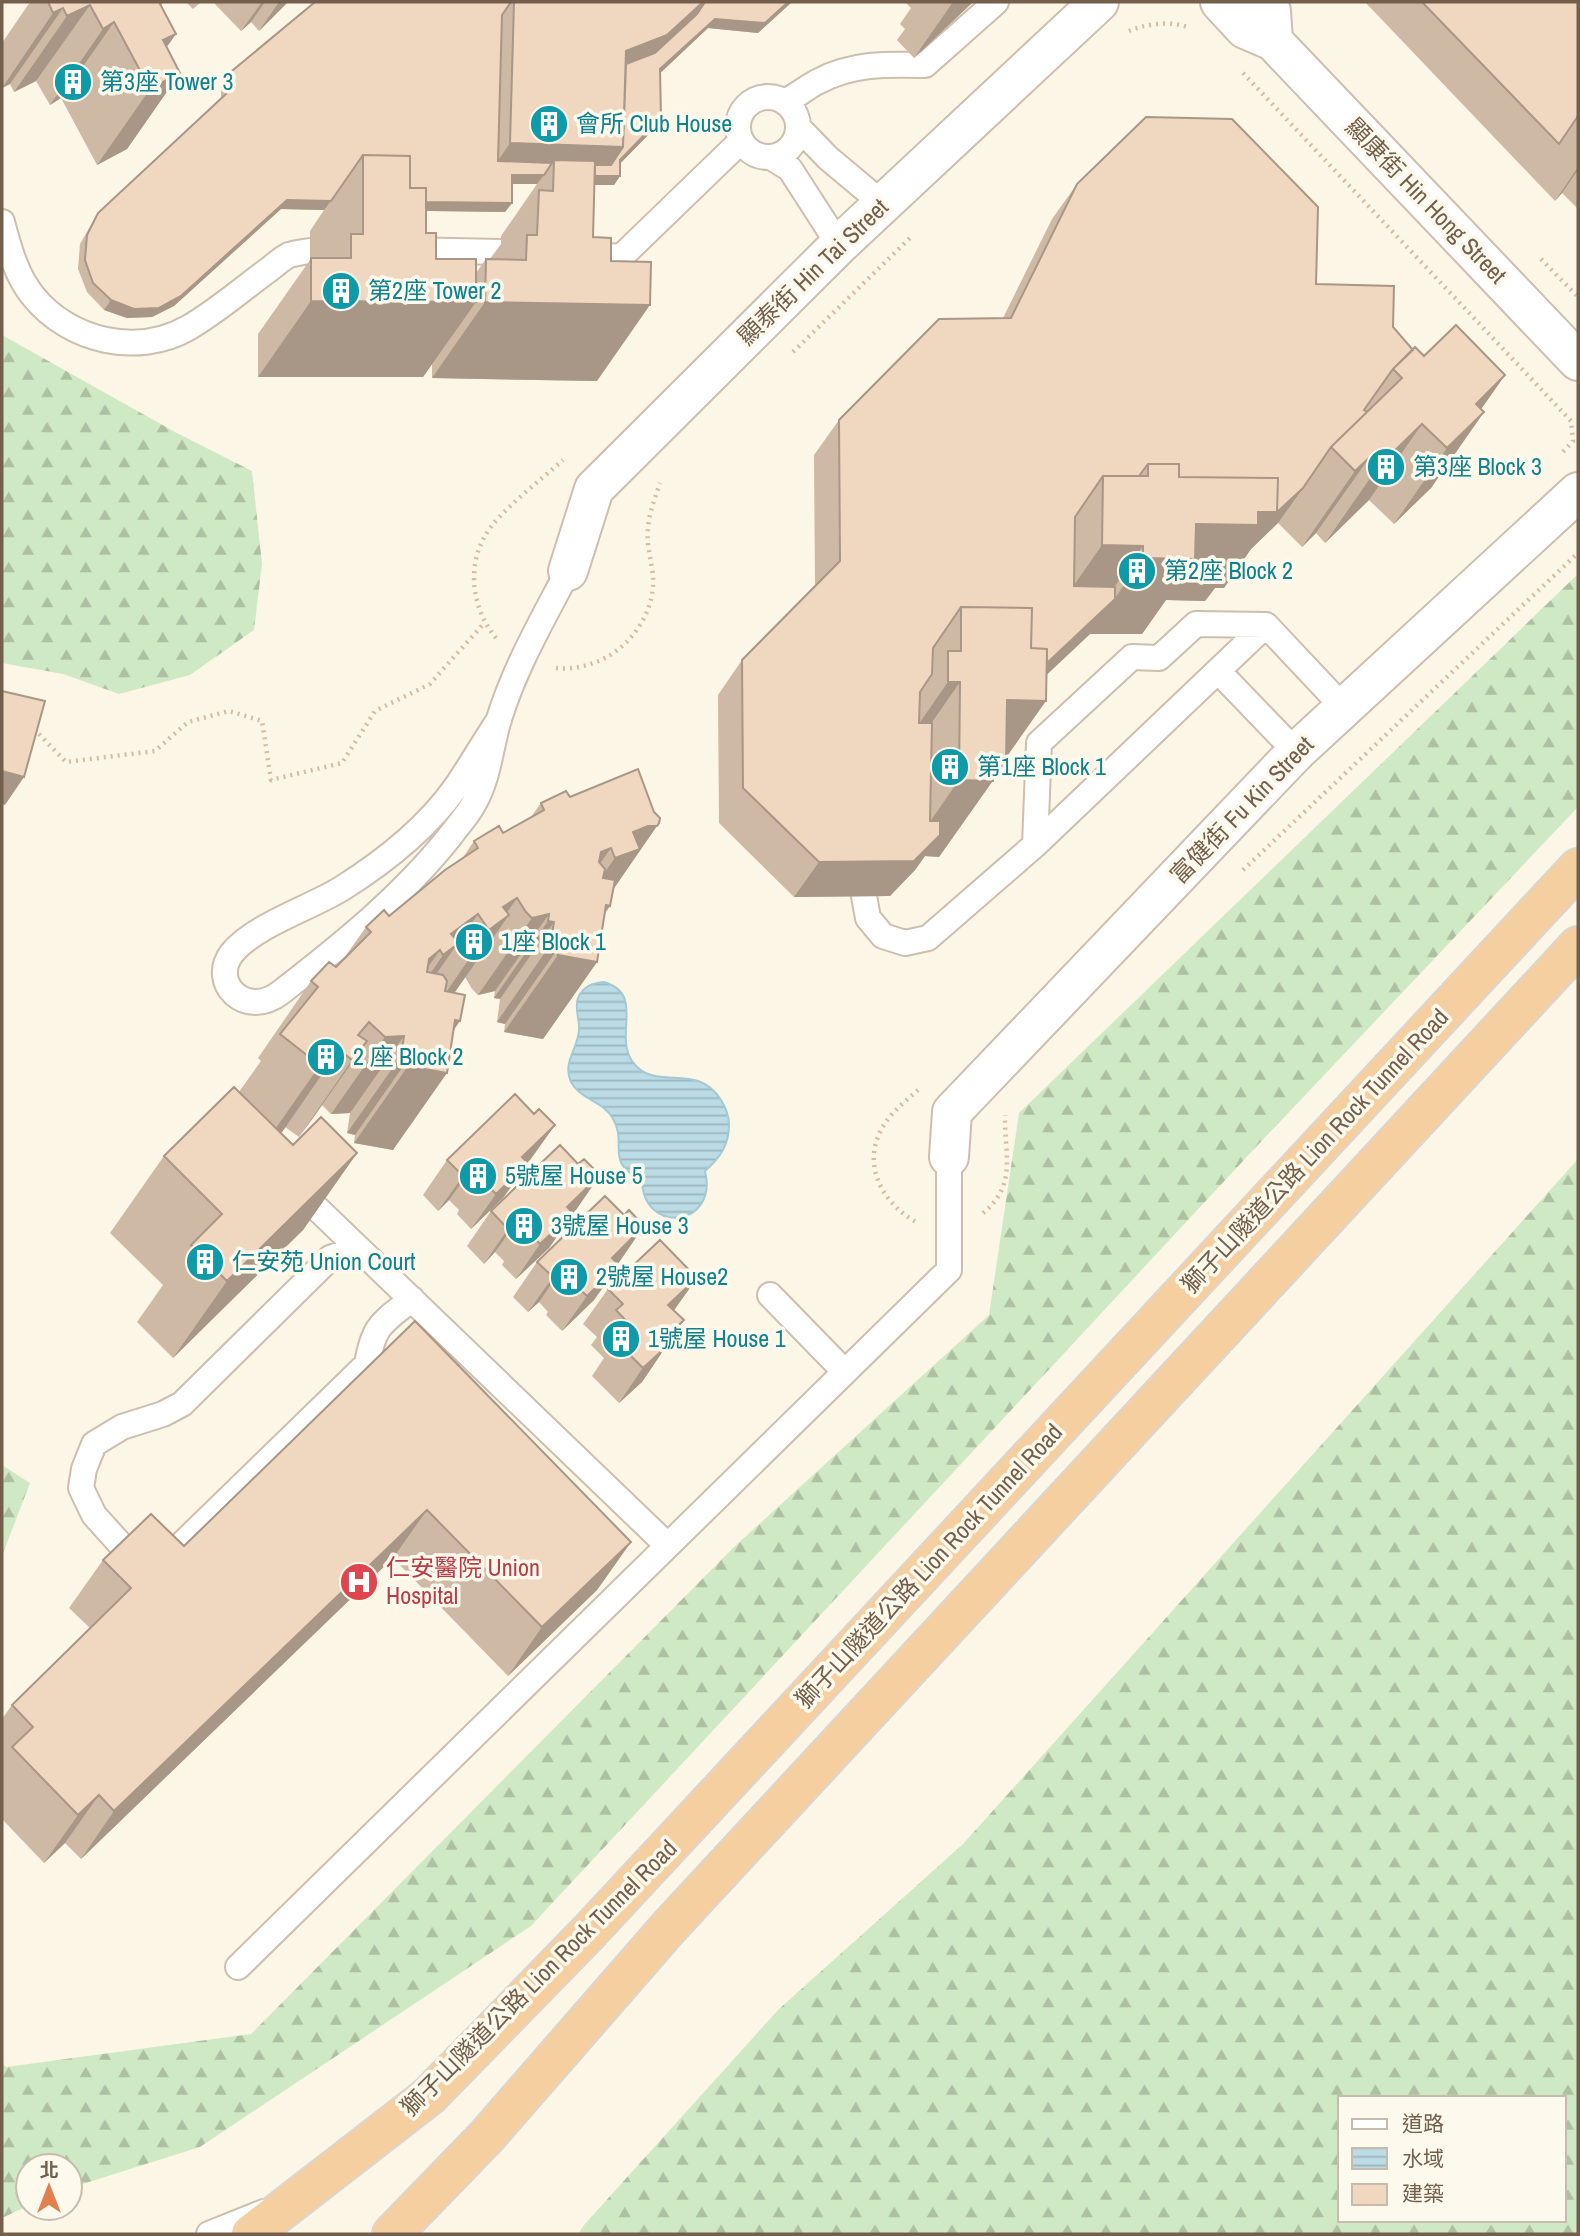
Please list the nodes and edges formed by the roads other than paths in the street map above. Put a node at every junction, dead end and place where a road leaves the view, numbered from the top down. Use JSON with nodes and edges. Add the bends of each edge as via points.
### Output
{"nodes":[{"id":1,"x":996,"y":2,"type":"edge"},
{"id":2,"x":1100,"y":2,"type":"edge"},
{"id":3,"x":1220,"y":2,"type":"edge"},
{"id":4,"x":1266,"y":2,"type":"edge"},
{"id":5,"x":1273,"y":41,"type":"junction"},
{"id":6,"x":785,"y":102,"type":"junction"},
{"id":7,"x":799,"y":128,"type":"junction"},
{"id":8,"x":741,"y":141,"type":"junction"},
{"id":9,"x":771,"y":157,"type":"junction"},
{"id":10,"x":883,"y":204,"type":"junction"},
{"id":11,"x":2,"y":222,"type":"edge"},
{"id":12,"x":839,"y":245,"type":"junction"},
{"id":13,"x":383,"y":250,"type":"edge"},
{"id":14,"x":310,"y":251,"type":"dead end"},
{"id":15,"x":501,"y":251,"type":"dead end"},
{"id":16,"x":555,"y":253,"type":"edge"},
{"id":17,"x":1578,"y":361,"type":"edge"},
{"id":18,"x":1578,"y":492,"type":"edge"},
{"id":19,"x":568,"y":571,"type":"joint"},
{"id":20,"x":1266,"y":625,"type":"junction"},
{"id":21,"x":1218,"y":671,"type":"junction"},
{"id":22,"x":1344,"y":708,"type":"junction"},
{"id":23,"x":499,"y":720,"type":"junction"},
{"id":24,"x":1296,"y":752,"type":"junction"},
{"id":25,"x":1035,"y":845,"type":"junction"},
{"id":26,"x":1578,"y":868,"type":"edge"},
{"id":27,"x":864,"y":896,"type":"edge"},
{"id":28,"x":1578,"y":946,"type":"edge"},
{"id":29,"x":949,"y":1157,"type":"joint"},
{"id":30,"x":302,"y":1194,"type":"edge"},
{"id":31,"x":358,"y":1248,"type":"junction"},
{"id":32,"x":770,"y":1295,"type":"dead end"},
{"id":33,"x":412,"y":1299,"type":"junction"},
{"id":34,"x":845,"y":1372,"type":"junction"},
{"id":35,"x":667,"y":1545,"type":"junction"},
{"id":36,"x":238,"y":1968,"type":"dead end"},
{"id":37,"x":294,"y":2200,"type":"junction"},
{"id":38,"x":428,"y":2200,"type":"junction"},
{"id":39,"x":209,"y":2234,"type":"edge"},
{"id":40,"x":251,"y":2234,"type":"edge"},
{"id":41,"x":392,"y":2234,"type":"edge"},
{"id":42,"x":411,"y":2234,"type":"edge"}],
"edges":[{"from":1,"to":6,"type":"lane","via":[[925,65],[855,67],[815,83]]},
{"from":2,"to":10,"type":"street","name":"顯泰街 Hin Tai Street"},
{"from":3,"to":5,"type":"street","name":"顯康街 Hin Hong Street","via":[[1245,29]]},
{"from":4,"to":5,"type":"street","via":[[1271,10]]},
{"from":5,"to":17,"type":"street","name":"顯康街 Hin Hong Street"},
{"from":6,"to":7,"type":"lane"},
{"from":6,"to":8,"type":"lane","via":[[766,97],[748,104],[738,122]]},
{"from":7,"to":9,"type":"lane","via":[[788,150]]},
{"from":7,"to":10,"type":"lane","via":[[828,159]]},
{"from":8,"to":9,"type":"lane","via":[[753,154]]},
{"from":8,"to":16,"type":"lane","via":[[621,257]]},
{"from":9,"to":12,"type":"lane","via":[[790,169]]},
{"from":10,"to":12,"type":"street","name":"顯泰街 Hin Tai Street"},
{"from":11,"to":14,"type":"lane","via":[[19,274],[49,313],[92,337],[116,342],[141,343],[187,328],[288,256]]},
{"from":12,"to":19,"type":"street","name":"顯泰街 Hin Tai Street","via":[[594,489]]},
{"from":13,"to":15,"type":"lane"},
{"from":18,"to":22,"type":"street","name":"富健街 Fu Kin Street"},
{"from":19,"to":23,"type":"lane","via":[[522,659]]},
{"from":20,"to":21,"type":"lane"},
{"from":20,"to":22,"type":"lane"},
{"from":20,"to":25,"type":"lane","via":[[1196,624],[1159,658],[1132,657],[1039,743]]},
{"from":21,"to":24,"type":"lane"},
{"from":21,"to":25,"type":"lane"},
{"from":22,"to":24,"type":"street","name":"富健街 Fu Kin Street"},
{"from":23,"to":23,"type":"lane","via":[[489,771],[473,806],[434,856],[374,916],[270,1001],[243,1001],[233,992],[226,980],[232,954],[272,924],[340,890],[421,827],[454,789]]},
{"from":24,"to":29,"type":"street","name":"富健街 Fu Kin Street","via":[[953,1112]]},
{"from":25,"to":27,"type":"lane","via":[[928,938],[905,943],[883,936],[868,918]]},
{"from":26,"to":37,"type":"highway","name":"獅子山隧道公路 Lion Rock Tunnel Road","via":[[588,1933],[429,2096]]},
{"from":28,"to":38,"type":"highway","via":[[668,1927]]},
{"from":29,"to":34,"type":"lane","via":[[949,1270]]},
{"from":30,"to":31,"type":"lane"},
{"from":31,"to":33,"type":"lane"},
{"from":31,"to":33,"type":"lane","via":[[330,1258],[181,1404],[122,1427],[94,1444],[81,1488],[94,1515],[121,1545],[160,1558],[179,1547],[366,1364],[378,1325]]},
{"from":32,"to":34,"type":"lane"},
{"from":33,"to":35,"type":"lane"},
{"from":34,"to":35,"type":"lane"},
{"from":35,"to":36,"type":"lane"},
{"from":37,"to":39,"type":"lane"},
{"from":37,"to":40,"type":"highway","name":"獅子山隧道公路 Lion Rock Tunnel Road"},
{"from":38,"to":41,"type":"highway"},
{"from":38,"to":42,"type":"highway"}]}
